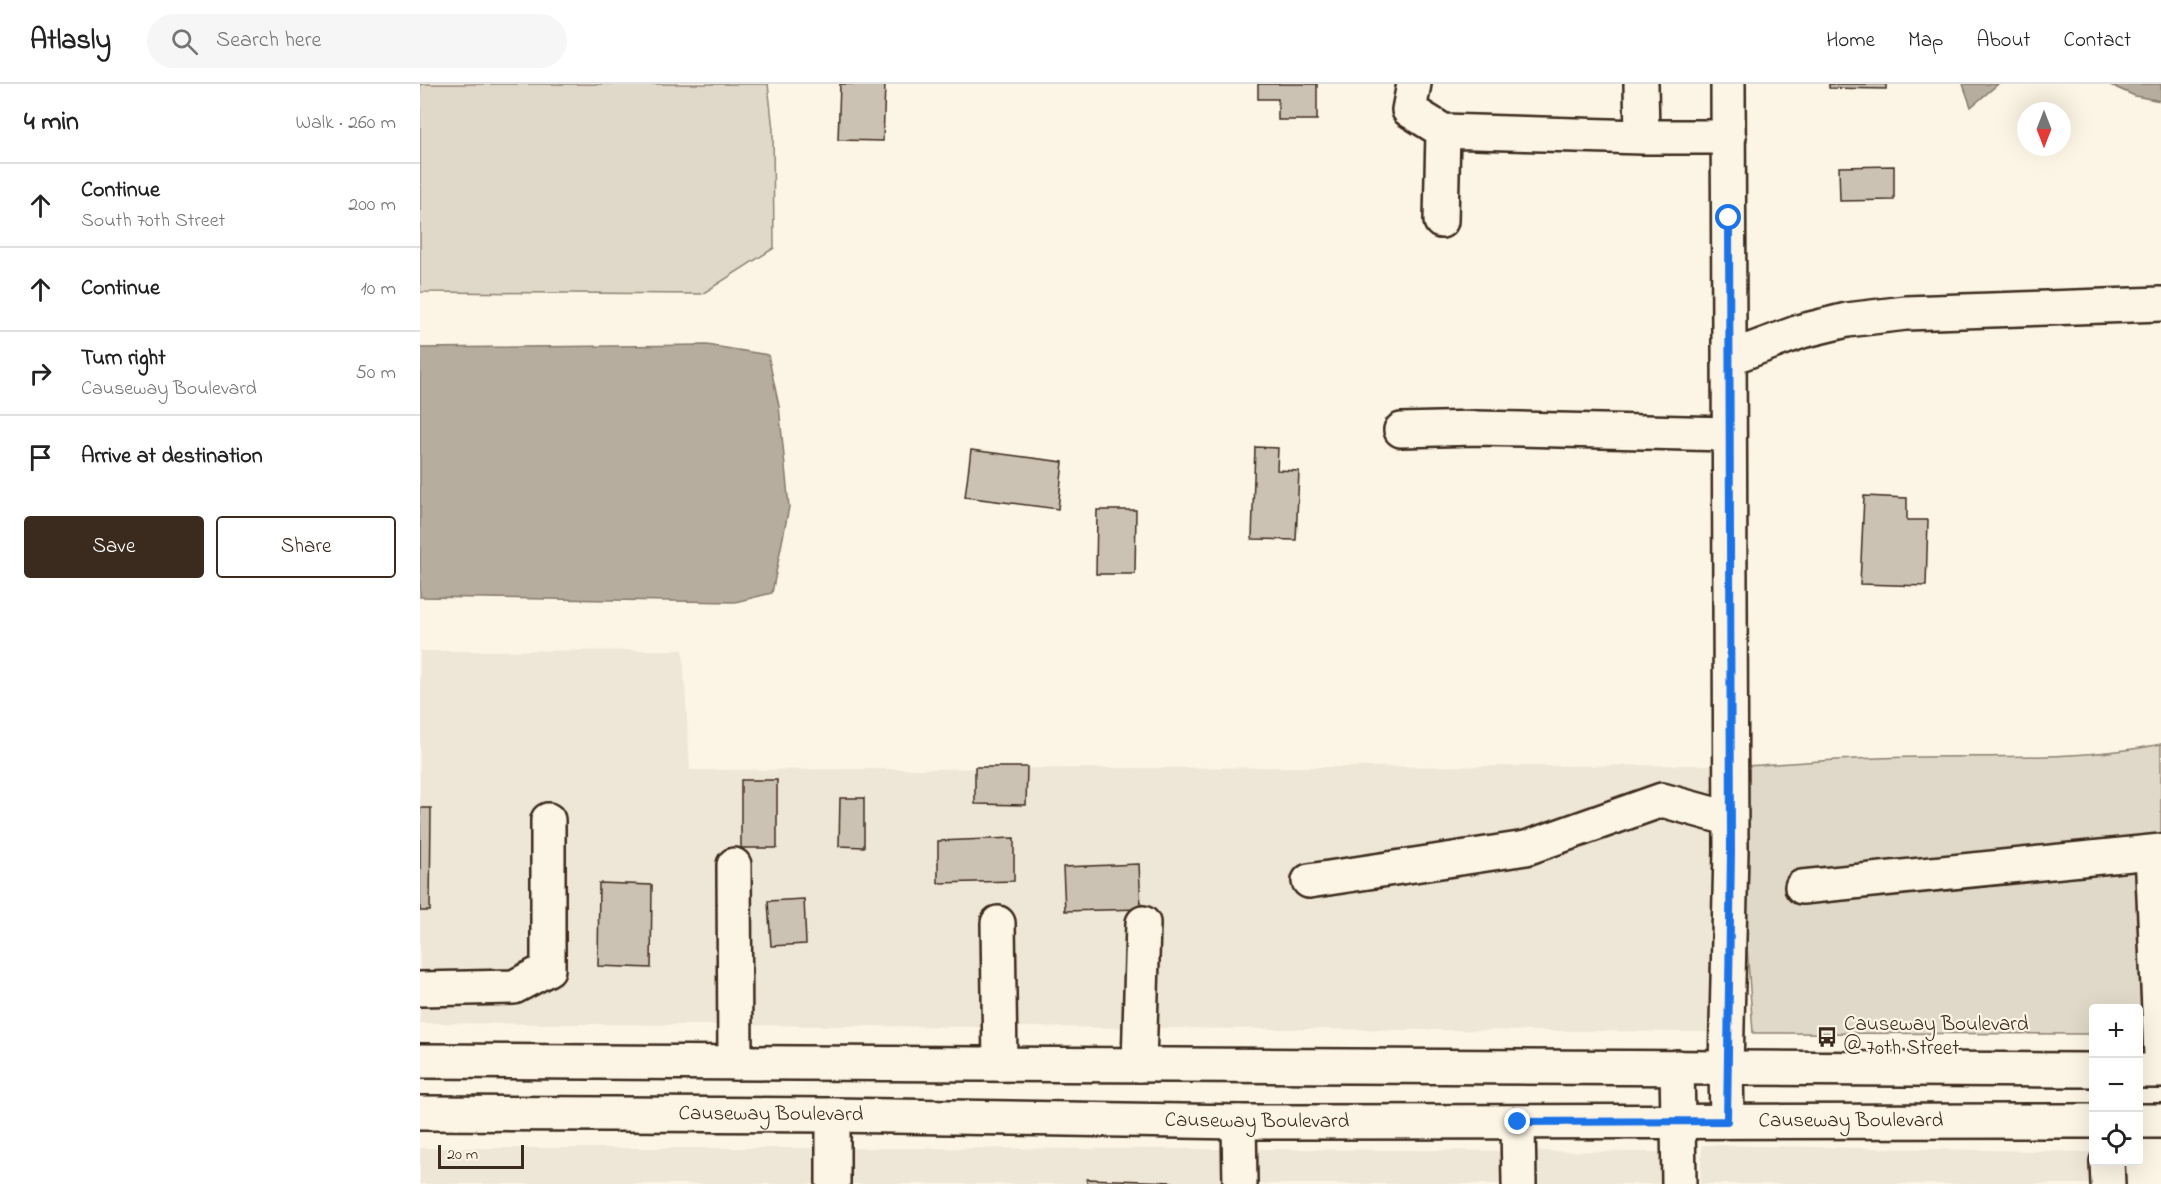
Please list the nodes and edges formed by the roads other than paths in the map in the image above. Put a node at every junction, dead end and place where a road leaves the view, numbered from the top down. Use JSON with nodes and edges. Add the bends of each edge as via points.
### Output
{"nodes":[{"id":1,"x":1414,"y":84,"type":"edge"},
{"id":2,"x":1641,"y":84,"type":"edge"},
{"id":3,"x":1728,"y":84,"type":"edge"},
{"id":4,"x":1443,"y":131,"type":"junction"},
{"id":5,"x":1642,"y":137,"type":"junction"},
{"id":6,"x":1729,"y":137,"type":"junction"},
{"id":7,"x":1441,"y":221,"type":"dead end"},
{"id":8,"x":2161,"y":304,"type":"edge"},
{"id":9,"x":1729,"y":358,"type":"junction"},
{"id":10,"x":1401,"y":429,"type":"dead end"},
{"id":11,"x":1729,"y":434,"type":"junction"},
{"id":12,"x":548,"y":819,"type":"dead end"},
{"id":13,"x":1731,"y":819,"type":"junction"},
{"id":14,"x":2157,"y":851,"type":"edge"},
{"id":15,"x":734,"y":866,"type":"dead end"},
{"id":16,"x":1309,"y":881,"type":"dead end"},
{"id":17,"x":1802,"y":887,"type":"dead end"},
{"id":18,"x":998,"y":923,"type":"dead end"},
{"id":19,"x":1143,"y":923,"type":"dead end"},
{"id":20,"x":420,"y":989,"type":"edge"},
{"id":21,"x":2161,"y":1055,"type":"edge"},
{"id":22,"x":420,"y":1061,"type":"edge"},
{"id":23,"x":735,"y":1063,"type":"junction"},
{"id":24,"x":1000,"y":1064,"type":"junction"},
{"id":25,"x":1139,"y":1065,"type":"junction"},
{"id":26,"x":1677,"y":1067,"type":"junction"},
{"id":27,"x":1726,"y":1068,"type":"junction"},
{"id":28,"x":2089,"y":1070,"type":"edge"},
{"id":29,"x":2143,"y":1071,"type":"edge"},
{"id":30,"x":2161,"y":1071,"type":"edge"},
{"id":31,"x":420,"y":1113,"type":"edge"},
{"id":32,"x":833,"y":1115,"type":"junction"},
{"id":33,"x":1678,"y":1121,"type":"junction"},
{"id":34,"x":1727,"y":1121,"type":"junction"},
{"id":35,"x":2089,"y":1121,"type":"edge"},
{"id":36,"x":2143,"y":1121,"type":"edge"},
{"id":37,"x":2161,"y":1121,"type":"edge"},
{"id":38,"x":1239,"y":1122,"type":"junction"},
{"id":39,"x":1518,"y":1122,"type":"junction"},
{"id":40,"x":2107,"y":1166,"type":"edge"},
{"id":41,"x":833,"y":1184,"type":"edge"},
{"id":42,"x":1240,"y":1184,"type":"edge"},
{"id":43,"x":1519,"y":1184,"type":"edge"},
{"id":44,"x":1679,"y":1184,"type":"edge"},
{"id":45,"x":2108,"y":1184,"type":"edge"}],
"edges":[{"from":1,"to":4,"type":"main road","via":[[1409,110]]},
{"from":2,"to":5,"type":"main road"},
{"from":3,"to":6,"type":"main road"},
{"from":4,"to":5,"type":"main road"},
{"from":4,"to":7,"type":"main road"},
{"from":5,"to":6,"type":"main road"},
{"from":6,"to":9,"type":"main road"},
{"from":8,"to":9,"type":"main road","via":[[1906,313],[1847,320],[1802,331]]},
{"from":9,"to":11,"type":"main road"},
{"from":10,"to":11,"type":"main road"},
{"from":11,"to":13,"type":"main road"},
{"from":12,"to":20,"type":"main road","via":[[548,969],[514,987]]},
{"from":13,"to":16,"type":"main road","via":[[1662,800],[1526,848]]},
{"from":13,"to":27,"type":"main road"},
{"from":14,"to":17,"type":"main road"},
{"from":14,"to":21,"type":"main road"},
{"from":15,"to":23,"type":"main road"},
{"from":18,"to":24,"type":"main road"},
{"from":19,"to":25,"type":"main road"},
{"from":22,"to":23,"type":"main road"},
{"from":23,"to":24,"type":"main road"},
{"from":24,"to":25,"type":"main road"},
{"from":25,"to":26,"type":"main road"},
{"from":26,"to":27,"type":"main road"},
{"from":26,"to":33,"type":"main road"},
{"from":27,"to":28,"type":"main road"},
{"from":27,"to":34,"type":"main road"},
{"from":29,"to":30,"type":"main road"},
{"from":31,"to":32,"type":"main road","name":"Causeway Boulevard"},
{"from":32,"to":38,"type":"main road","name":"Causeway Boulevard"},
{"from":32,"to":41,"type":"main road"},
{"from":33,"to":34,"type":"main road","name":"Causeway Boulevard"},
{"from":33,"to":39,"type":"main road","name":"Causeway Boulevard"},
{"from":33,"to":44,"type":"main road"},
{"from":34,"to":35,"type":"main road","name":"Causeway Boulevard"},
{"from":36,"to":37,"type":"main road"},
{"from":38,"to":39,"type":"main road","name":"Causeway Boulevard"},
{"from":38,"to":42,"type":"main road"},
{"from":39,"to":43,"type":"main road"},
{"from":40,"to":45,"type":"main road"}]}
